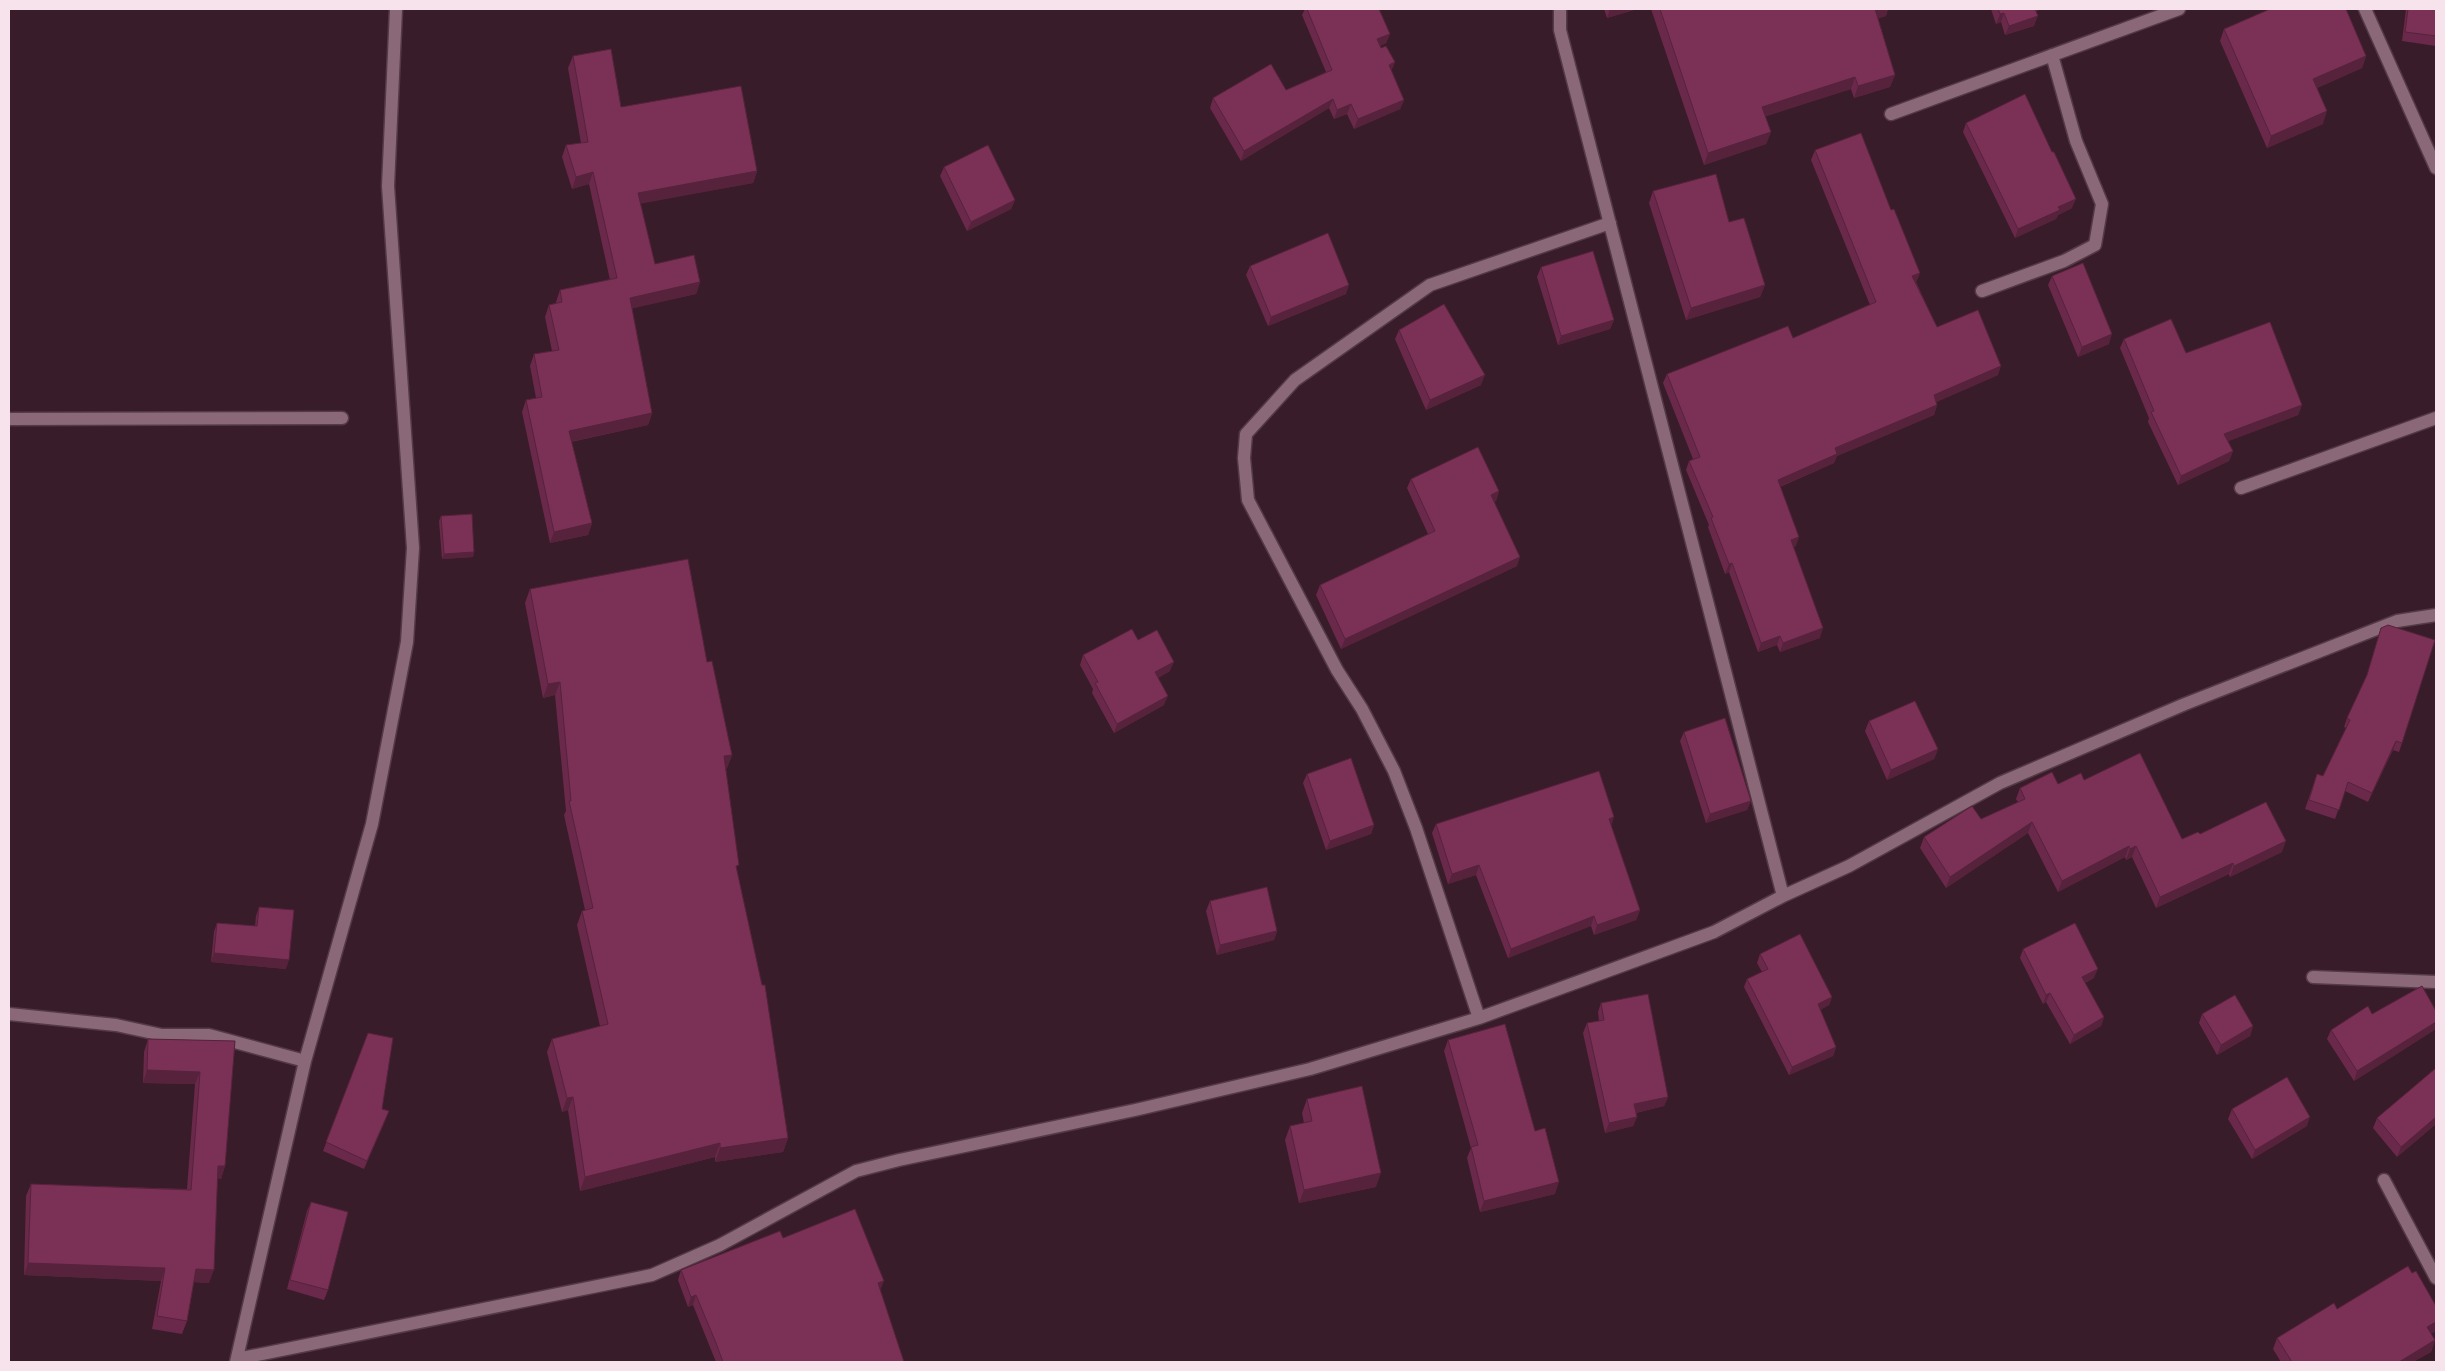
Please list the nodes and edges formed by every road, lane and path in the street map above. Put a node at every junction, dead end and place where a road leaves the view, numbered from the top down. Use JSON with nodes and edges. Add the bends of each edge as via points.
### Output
{"nodes":[{"id":1,"x":396,"y":9,"type":"edge"},
{"id":2,"x":1560,"y":9,"type":"edge"},
{"id":3,"x":2179,"y":9,"type":"edge"},
{"id":4,"x":2365,"y":9,"type":"edge"},
{"id":5,"x":2052,"y":55,"type":"junction"},
{"id":6,"x":1891,"y":114,"type":"dead end"},
{"id":7,"x":2436,"y":168,"type":"edge"},
{"id":8,"x":1610,"y":223,"type":"junction"},
{"id":9,"x":1982,"y":291,"type":"dead end"},
{"id":10,"x":342,"y":418,"type":"dead end"},
{"id":11,"x":2436,"y":418,"type":"edge"},
{"id":12,"x":9,"y":420,"type":"edge"},
{"id":13,"x":2241,"y":488,"type":"dead end"},
{"id":14,"x":2436,"y":615,"type":"edge"},
{"id":15,"x":1783,"y":896,"type":"junction"},
{"id":16,"x":2314,"y":977,"type":"dead end"},
{"id":17,"x":2436,"y":982,"type":"edge"},
{"id":18,"x":9,"y":1014,"type":"edge"},
{"id":19,"x":1479,"y":1018,"type":"junction"},
{"id":20,"x":304,"y":1061,"type":"junction"},
{"id":21,"x":2384,"y":1180,"type":"dead end"},
{"id":22,"x":2436,"y":1278,"type":"edge"},
{"id":23,"x":237,"y":1361,"type":"edge"}],
"edges":[{"from":1,"to":20,"type":"street","via":[[388,186],[413,548],[407,642],[372,824]]},
{"from":2,"to":8,"type":"street","via":[[1560,30]]},
{"from":3,"to":5,"type":"street"},
{"from":4,"to":7,"type":"street"},
{"from":5,"to":6,"type":"street"},
{"from":5,"to":9,"type":"street","via":[[2076,141],[2102,204],[2095,245],[2064,261]]},
{"from":8,"to":15,"type":"street"},
{"from":8,"to":19,"type":"street","via":[[1430,285],[1295,380],[1246,434],[1244,458],[1248,500],[1394,771]]},
{"from":10,"to":12,"type":"street"},
{"from":11,"to":13,"type":"street"},
{"from":14,"to":15,"type":"street","via":[[2397,621],[2185,704],[2000,783],[1849,866]]},
{"from":15,"to":19,"type":"street","via":[[1714,932]]},
{"from":16,"to":17,"type":"street"},
{"from":18,"to":20,"type":"street","via":[[116,1025],[162,1035],[210,1035]]},
{"from":19,"to":23,"type":"street","via":[[1310,1069],[856,1172],[720,1245],[652,1275]]},
{"from":20,"to":23,"type":"street"},
{"from":21,"to":22,"type":"street"}]}
